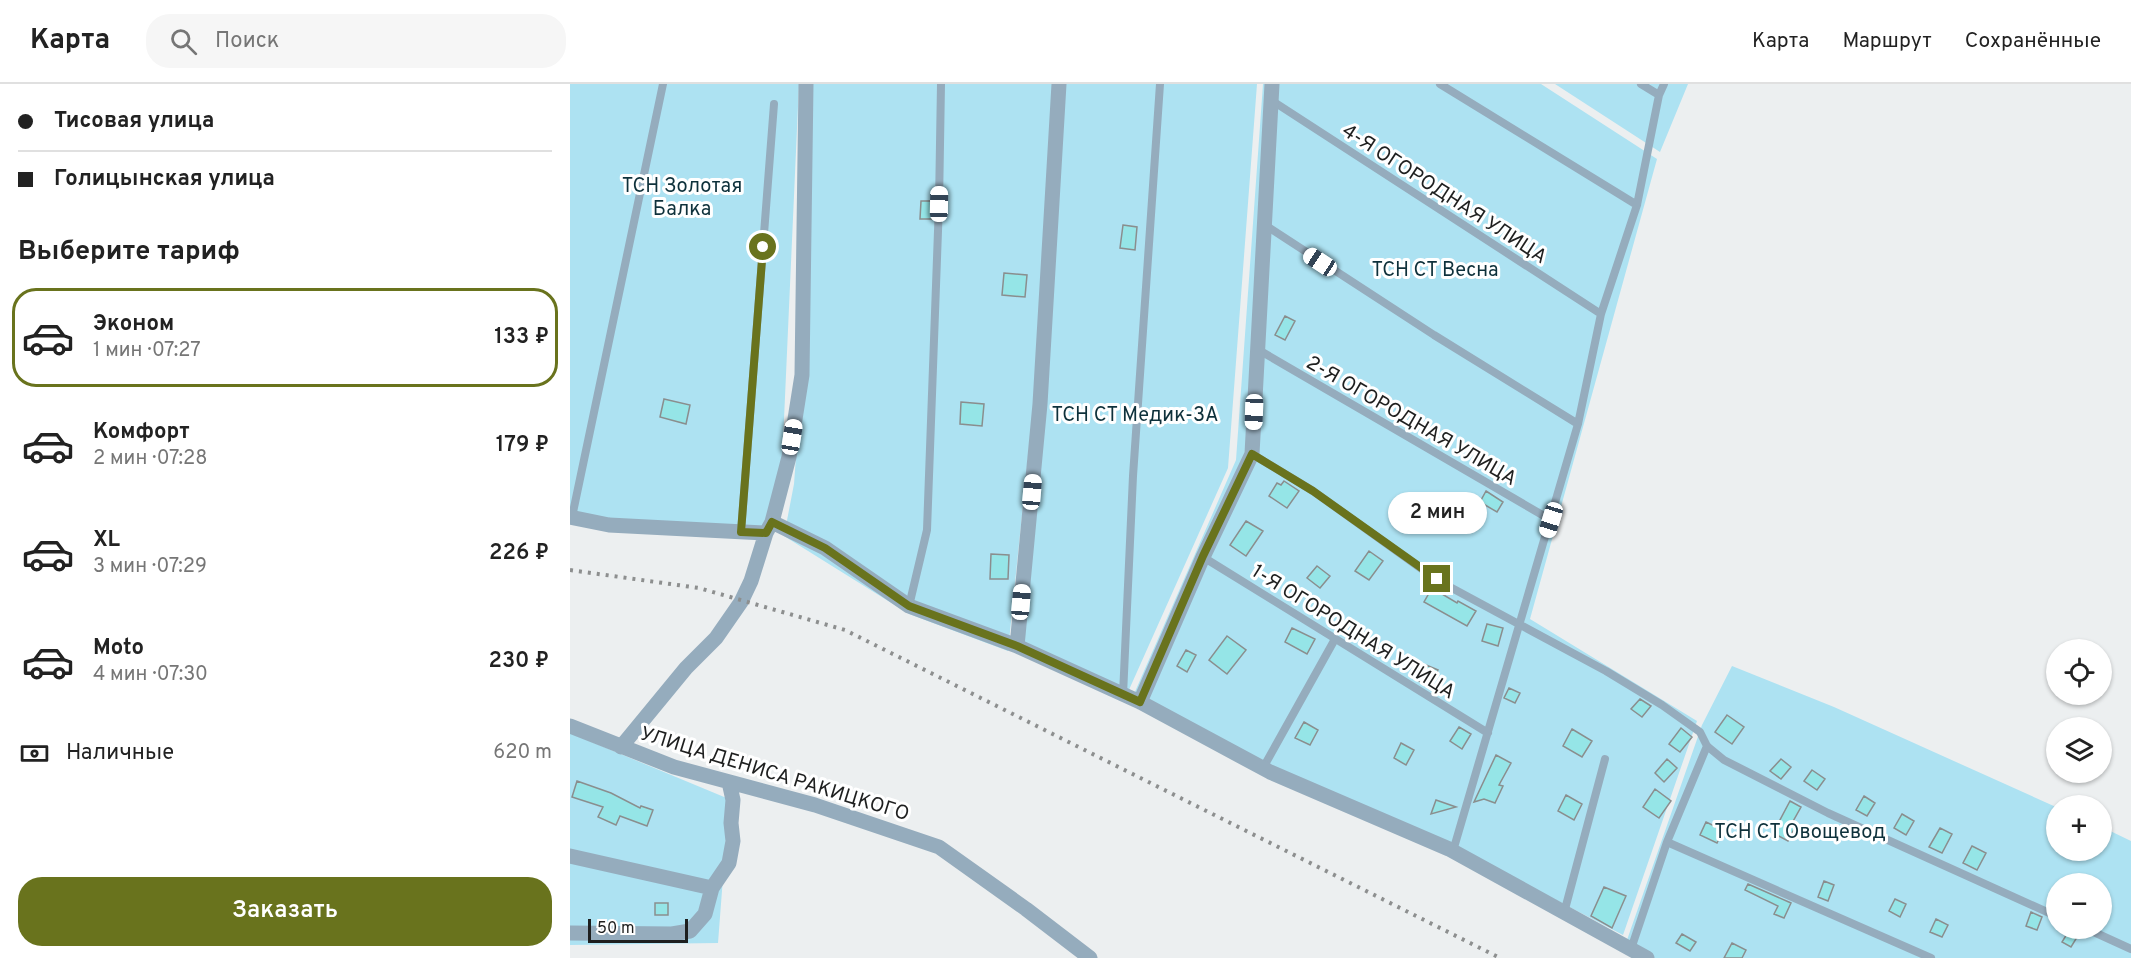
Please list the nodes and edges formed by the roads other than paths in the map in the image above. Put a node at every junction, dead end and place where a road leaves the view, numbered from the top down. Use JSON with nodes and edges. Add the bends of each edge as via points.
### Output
{"nodes":[{"id":1,"x":663,"y":84,"type":"edge"},
{"id":2,"x":806,"y":84,"type":"edge"},
{"id":3,"x":940,"y":84,"type":"edge"},
{"id":4,"x":1059,"y":84,"type":"edge"},
{"id":5,"x":1160,"y":84,"type":"edge"},
{"id":6,"x":1272,"y":84,"type":"edge"},
{"id":7,"x":1440,"y":84,"type":"edge"},
{"id":8,"x":1641,"y":84,"type":"edge"},
{"id":9,"x":1664,"y":84,"type":"edge"},
{"id":10,"x":1659,"y":95,"type":"junction"},
{"id":11,"x":1271,"y":100,"type":"junction"},
{"id":12,"x":774,"y":104,"type":"dead end"},
{"id":13,"x":1637,"y":205,"type":"junction"},
{"id":14,"x":1263,"y":225,"type":"junction"},
{"id":15,"x":1601,"y":314,"type":"junction"},
{"id":16,"x":1257,"y":349,"type":"junction"},
{"id":17,"x":1578,"y":424,"type":"junction"},
{"id":18,"x":1252,"y":454,"type":"junction"},
{"id":19,"x":571,"y":517,"type":"edge"},
{"id":20,"x":1551,"y":520,"type":"junction"},
{"id":21,"x":769,"y":527,"type":"junction"},
{"id":22,"x":741,"y":532,"type":"junction"},
{"id":23,"x":1203,"y":556,"type":"junction"},
{"id":24,"x":909,"y":606,"type":"junction"},
{"id":25,"x":1519,"y":625,"type":"junction"},
{"id":26,"x":1335,"y":639,"type":"junction"},
{"id":27,"x":1017,"y":646,"type":"junction"},
{"id":28,"x":1123,"y":695,"type":"junction"},
{"id":29,"x":1140,"y":702,"type":"junction"},
{"id":30,"x":570,"y":726,"type":"edge"},
{"id":31,"x":1488,"y":733,"type":"junction"},
{"id":32,"x":1707,"y":746,"type":"junction"},
{"id":33,"x":621,"y":747,"type":"junction"},
{"id":34,"x":1605,"y":759,"type":"dead end"},
{"id":35,"x":1263,"y":768,"type":"junction"},
{"id":36,"x":729,"y":782,"type":"junction"},
{"id":37,"x":1667,"y":842,"type":"junction"},
{"id":38,"x":1454,"y":851,"type":"junction"},
{"id":39,"x":570,"y":856,"type":"edge"},
{"id":40,"x":712,"y":888,"type":"junction"},
{"id":41,"x":2046,"y":911,"type":"edge"},
{"id":42,"x":1564,"y":913,"type":"junction"},
{"id":43,"x":570,"y":933,"type":"edge"},
{"id":44,"x":2109,"y":939,"type":"edge"},
{"id":45,"x":2131,"y":949,"type":"edge"},
{"id":46,"x":1630,"y":950,"type":"junction"},
{"id":47,"x":1090,"y":958,"type":"edge"},
{"id":48,"x":1647,"y":958,"type":"edge"},
{"id":49,"x":1931,"y":958,"type":"edge"}],
"edges":[{"from":1,"to":19,"type":"lane"},
{"from":2,"to":21,"type":"street","name":"УЛИЦА ДЕНИСА РАКИЦКОГО","via":[[802,375],[789,457]]},
{"from":3,"to":24,"type":"lane","via":[[927,530]]},
{"from":4,"to":27,"type":"street","via":[[1040,404]]},
{"from":5,"to":28,"type":"lane","via":[[1133,476]]},
{"from":6,"to":11,"type":"street"},
{"from":7,"to":13,"type":"lane"},
{"from":8,"to":10,"type":"lane"},
{"from":9,"to":10,"type":"lane"},
{"from":10,"to":13,"type":"lane"},
{"from":11,"to":14,"type":"street"},
{"from":11,"to":15,"type":"lane","name":"4-Я ОГОРОДНАЯ УЛИЦА"},
{"from":12,"to":22,"type":"lane"},
{"from":13,"to":15,"type":"lane"},
{"from":14,"to":16,"type":"street"},
{"from":14,"to":17,"type":"lane"},
{"from":15,"to":17,"type":"lane"},
{"from":16,"to":18,"type":"street"},
{"from":16,"to":20,"type":"lane","name":"2-Я ОГОРОДНАЯ УЛИЦА"},
{"from":17,"to":20,"type":"lane"},
{"from":18,"to":23,"type":"street"},
{"from":18,"to":25,"type":"lane","via":[[1313,491],[1437,579]]},
{"from":19,"to":22,"type":"street","via":[[609,525]]},
{"from":20,"to":25,"type":"lane"},
{"from":21,"to":22,"type":"street"},
{"from":21,"to":24,"type":"street","via":[[825,548]]},
{"from":21,"to":33,"type":"street","name":"УЛИЦА ДЕНИСА РАКИЦКОГО","via":[[751,581],[735,611]]},
{"from":23,"to":26,"type":"lane","name":"1-Я ОГОРОДНАЯ УЛИЦА"},
{"from":23,"to":29,"type":"street"},
{"from":24,"to":27,"type":"street"},
{"from":25,"to":31,"type":"lane"},
{"from":25,"to":32,"type":"lane","via":[[1662,705],[1700,732]]},
{"from":26,"to":31,"type":"lane","name":"1-Я ОГОРОДНАЯ УЛИЦА"},
{"from":26,"to":35,"type":"lane"},
{"from":27,"to":28,"type":"street"},
{"from":28,"to":29,"type":"street"},
{"from":29,"to":35,"type":"street"},
{"from":30,"to":33,"type":"street"},
{"from":31,"to":38,"type":"lane"},
{"from":32,"to":37,"type":"lane"},
{"from":32,"to":41,"type":"lane","via":[[1724,760],[1828,813]]},
{"from":33,"to":36,"type":"street","name":"УЛИЦА ДЕНИСА РАКИЦКОГО"},
{"from":34,"to":42,"type":"lane"},
{"from":35,"to":38,"type":"street"},
{"from":36,"to":40,"type":"street","via":[[734,800],[733,841],[729,863]]},
{"from":36,"to":47,"type":"street","name":"УЛИЦА ДЕНИСА РАКИЦКОГО","via":[[815,805],[939,847]]},
{"from":37,"to":46,"type":"lane"},
{"from":37,"to":49,"type":"lane"},
{"from":38,"to":42,"type":"street"},
{"from":39,"to":40,"type":"street"},
{"from":40,"to":43,"type":"street","via":[[705,914],[690,931]]},
{"from":42,"to":46,"type":"street"},
{"from":44,"to":45,"type":"lane"},
{"from":46,"to":48,"type":"street"}]}
